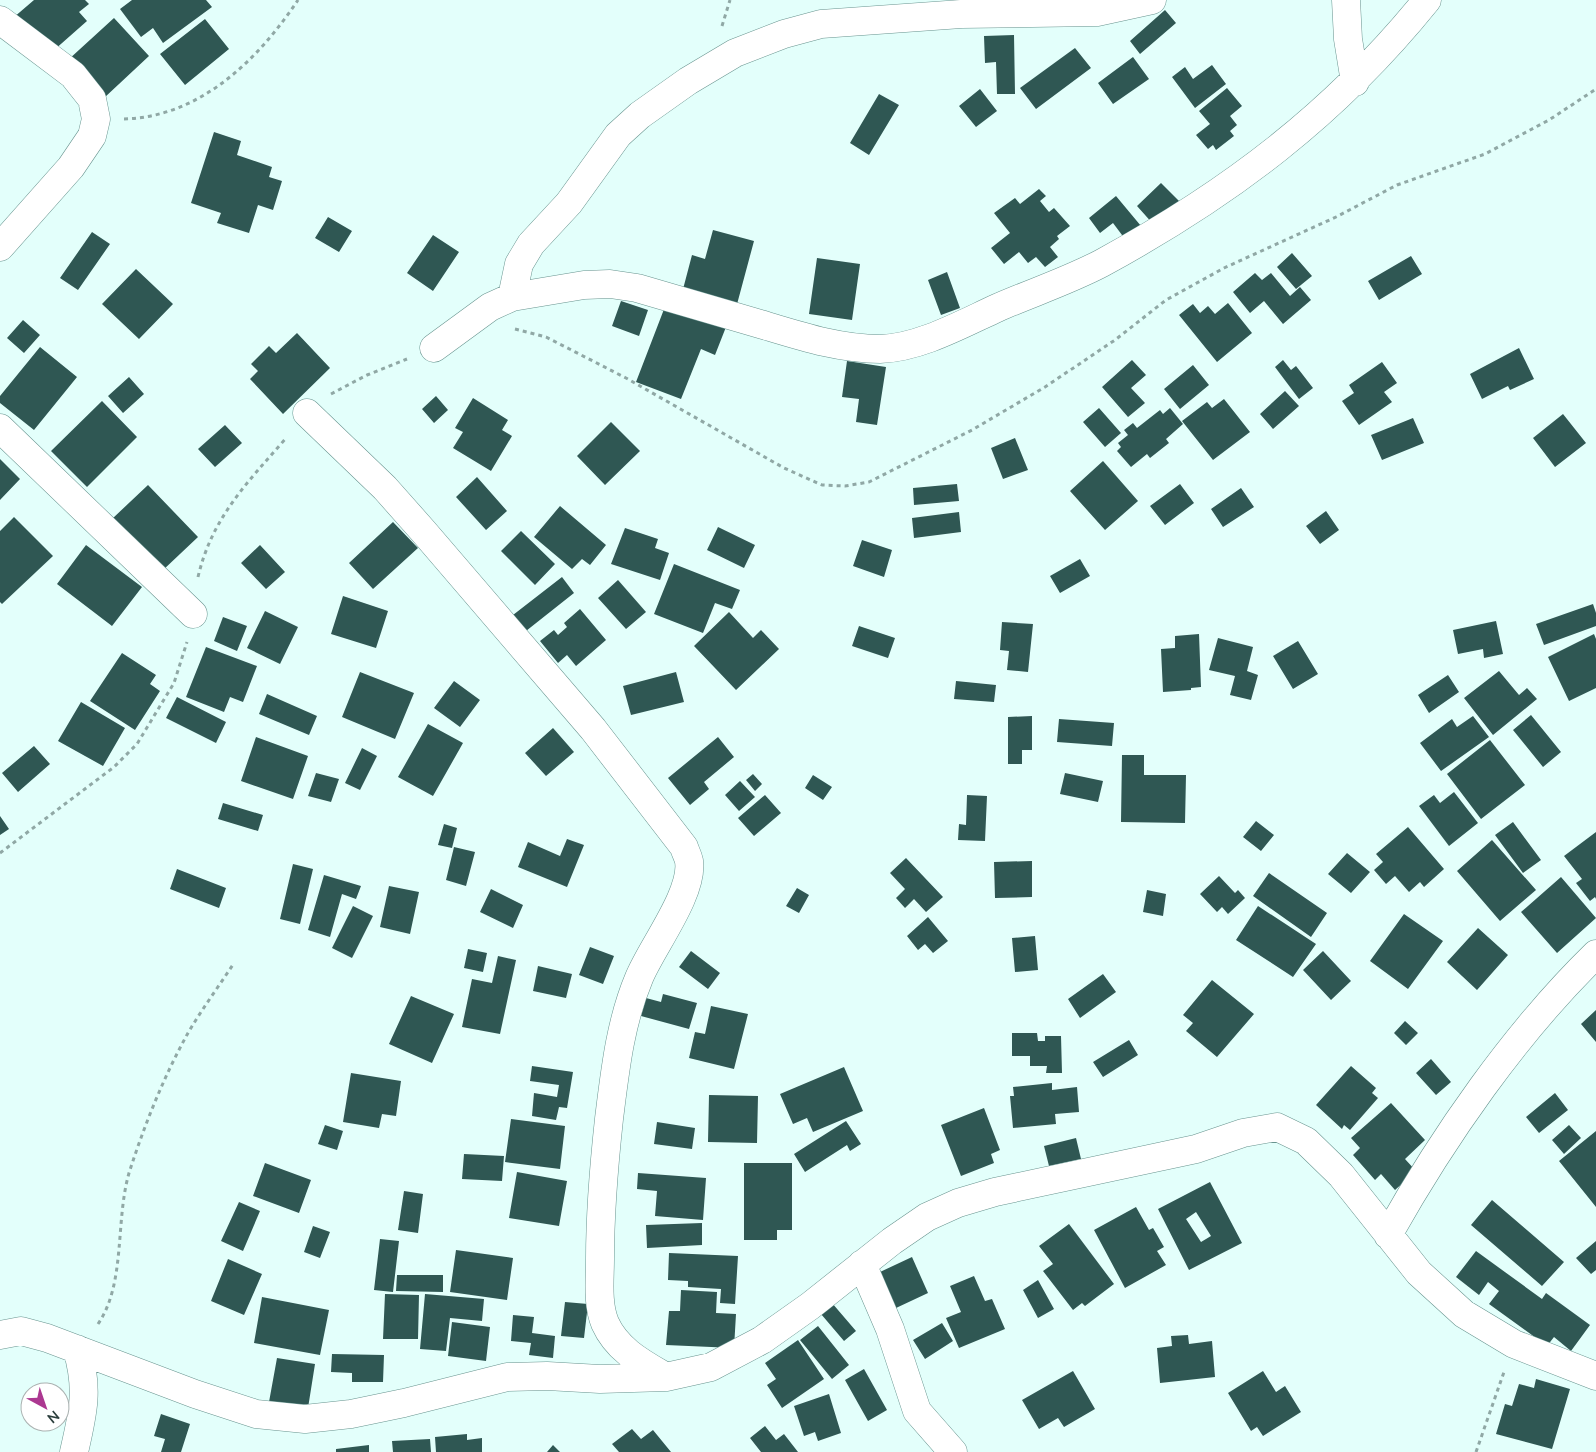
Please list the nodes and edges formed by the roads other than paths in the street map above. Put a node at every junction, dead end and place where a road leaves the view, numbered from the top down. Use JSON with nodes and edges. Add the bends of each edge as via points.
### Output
{"nodes":[{"id":1,"x":1152,"y":0,"type":"edge"},
{"id":2,"x":1346,"y":0,"type":"edge"},
{"id":3,"x":1427,"y":0,"type":"edge"},
{"id":4,"x":0,"y":20,"type":"edge"},
{"id":5,"x":1355,"y":82,"type":"junction"},
{"id":6,"x":0,"y":248,"type":"edge"},
{"id":7,"x":512,"y":297,"type":"junction"},
{"id":8,"x":434,"y":348,"type":"road end"},
{"id":9,"x":307,"y":413,"type":"road end"},
{"id":10,"x":0,"y":428,"type":"edge"},
{"id":11,"x":193,"y":614,"type":"road end"},
{"id":12,"x":1596,"y":954,"type":"edge"},
{"id":13,"x":1388,"y":1235,"type":"junction"},
{"id":14,"x":862,"y":1264,"type":"junction"},
{"id":15,"x":0,"y":1336,"type":"edge"},
{"id":16,"x":77,"y":1350,"type":"junction"},
{"id":17,"x":1596,"y":1376,"type":"edge"},
{"id":18,"x":666,"y":1377,"type":"junction"},
{"id":19,"x":74,"y":1452,"type":"edge"},
{"id":20,"x":953,"y":1452,"type":"edge"}],
"edges":[{"from":1,"to":7,"type":"street","via":[[1097,12],[961,14],[821,24],[735,53],[688,81],[618,135],[569,203],[530,244],[519,264]]},
{"from":2,"to":5,"type":"street"},
{"from":3,"to":5,"type":"street"},
{"from":4,"to":6,"type":"street","via":[[73,75],[92,100],[96,119],[92,136],[71,167]]},
{"from":5,"to":7,"type":"street","via":[[1288,142],[1171,222],[1100,264],[919,341],[884,349],[847,348],[637,288],[610,284],[542,290]]},
{"from":7,"to":8,"type":"street","via":[[490,307]]},
{"from":9,"to":18,"type":"street","via":[[424,532],[593,729],[684,847],[689,861],[688,878],[639,977],[628,1009],[615,1069],[600,1228],[600,1294],[604,1321],[613,1339],[632,1357]]},
{"from":10,"to":11,"type":"street"},
{"from":12,"to":13,"type":"street","via":[[1536,1020],[1474,1101],[1437,1154]]},
{"from":13,"to":14,"type":"street","via":[[1341,1175],[1306,1141],[1277,1128],[1243,1133],[1196,1149],[958,1203],[927,1217]]},
{"from":13,"to":17,"type":"street","via":[[1419,1273],[1464,1314],[1514,1344]]},
{"from":14,"to":18,"type":"street","via":[[762,1340],[711,1367]]},
{"from":14,"to":20,"type":"street","via":[[890,1329],[917,1411]]},
{"from":15,"to":16,"type":"street","via":[[21,1331]]},
{"from":16,"to":18,"type":"street","via":[[256,1414],[305,1418],[352,1414],[507,1377]]},
{"from":16,"to":19,"type":"street","via":[[84,1372],[85,1396]]}]}
